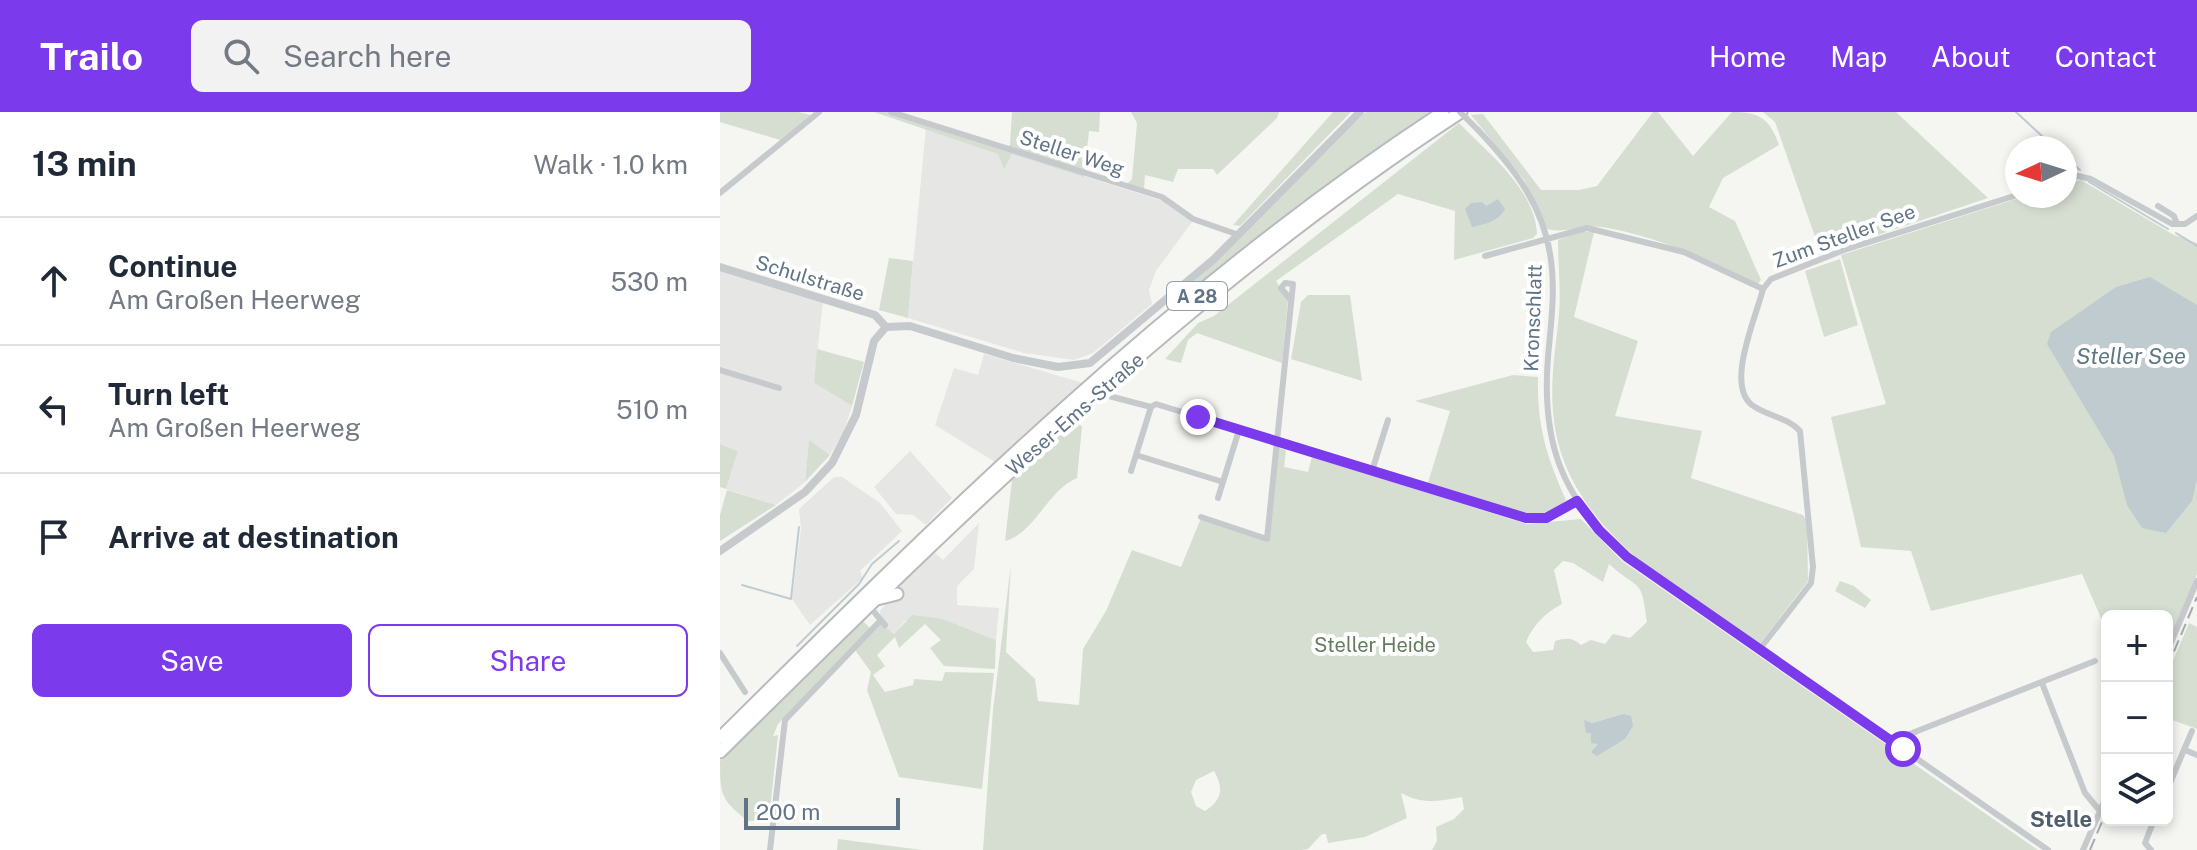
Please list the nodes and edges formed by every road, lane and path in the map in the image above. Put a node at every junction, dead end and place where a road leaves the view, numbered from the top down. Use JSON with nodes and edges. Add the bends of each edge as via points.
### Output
{"nodes":[{"id":1,"x":819,"y":112,"type":"edge"},
{"id":2,"x":891,"y":112,"type":"edge"},
{"id":3,"x":1360,"y":112,"type":"edge"},
{"id":4,"x":1443,"y":112,"type":"edge"},
{"id":5,"x":1460,"y":112,"type":"edge"},
{"id":6,"x":2077,"y":176,"type":"edge"},
{"id":7,"x":720,"y":193,"type":"edge"},
{"id":8,"x":2005,"y":199,"type":"edge"},
{"id":9,"x":2158,"y":206,"type":"dead end"},
{"id":10,"x":2197,"y":216,"type":"edge"},
{"id":11,"x":2177,"y":224,"type":"junction"},
{"id":12,"x":1239,"y":235,"type":"junction"},
{"id":13,"x":1547,"y":237,"type":"junction"},
{"id":14,"x":1485,"y":256,"type":"dead end"},
{"id":15,"x":720,"y":267,"type":"edge"},
{"id":16,"x":1763,"y":289,"type":"junction"},
{"id":17,"x":1291,"y":300,"type":"dead end"},
{"id":18,"x":886,"y":327,"type":"junction"},
{"id":19,"x":720,"y":370,"type":"edge"},
{"id":20,"x":779,"y":388,"type":"dead end"},
{"id":21,"x":1109,"y":396,"type":"dead end"},
{"id":22,"x":1153,"y":405,"type":"junction"},
{"id":23,"x":1388,"y":420,"type":"dead end"},
{"id":24,"x":1239,"y":430,"type":"junction"},
{"id":25,"x":1278,"y":442,"type":"junction"},
{"id":26,"x":1136,"y":455,"type":"junction"},
{"id":27,"x":1013,"y":468,"type":"junction"},
{"id":28,"x":1131,"y":471,"type":"dead end"},
{"id":29,"x":1372,"y":471,"type":"junction"},
{"id":30,"x":1223,"y":482,"type":"junction"},
{"id":31,"x":1006,"y":486,"type":"dead end"},
{"id":32,"x":1218,"y":498,"type":"dead end"},
{"id":33,"x":1577,"y":501,"type":"junction"},
{"id":34,"x":1201,"y":517,"type":"dead end"},
{"id":35,"x":720,"y":551,"type":"edge"},
{"id":36,"x":2197,"y":581,"type":"edge"},
{"id":37,"x":897,"y":594,"type":"dead end"},
{"id":38,"x":873,"y":601,"type":"junction"},
{"id":39,"x":875,"y":613,"type":"dead end"},
{"id":40,"x":2173,"y":638,"type":"edge"},
{"id":41,"x":1759,"y":650,"type":"junction"},
{"id":42,"x":720,"y":653,"type":"edge"},
{"id":43,"x":2095,"y":661,"type":"dead end"},
{"id":44,"x":2042,"y":683,"type":"junction"},
{"id":45,"x":745,"y":692,"type":"dead end"},
{"id":46,"x":2192,"y":731,"type":"dead end"},
{"id":47,"x":720,"y":738,"type":"edge"},
{"id":48,"x":1892,"y":741,"type":"junction"},
{"id":49,"x":2185,"y":750,"type":"junction"},
{"id":50,"x":720,"y":752,"type":"edge"},
{"id":51,"x":2197,"y":755,"type":"edge"},
{"id":52,"x":2173,"y":777,"type":"edge"},
{"id":53,"x":2100,"y":811,"type":"joint"},
{"id":54,"x":2152,"y":826,"type":"edge"},
{"id":55,"x":770,"y":850,"type":"edge"},
{"id":56,"x":2048,"y":850,"type":"edge"},
{"id":57,"x":2083,"y":850,"type":"edge"},
{"id":58,"x":2151,"y":850,"type":"edge"}],
"edges":[{"from":1,"to":7,"type":"street"},
{"from":2,"to":12,"type":"street","name":"Steller Weg","via":[[1162,197],[1193,219]]},
{"from":3,"to":12,"type":"street"},
{"from":4,"to":47,"type":"highway","name":"Weser-Ems-Straße","number":"A 28","via":[[1300,215],[1106,373],[955,508]]},
{"from":5,"to":13,"type":"street","name":"Kronschlatt","bridge":true,"via":[[1519,177]]},
{"from":5,"to":27,"type":"highway","name":"Weser-Ems-Straße","number":"A 28","via":[[1223,288]]},
{"from":6,"to":11,"type":"street"},
{"from":8,"to":16,"type":"street","name":"Zum Steller See","via":[[1844,250],[1771,279]]},
{"from":9,"to":11,"type":"street"},
{"from":10,"to":11,"type":"street"},
{"from":12,"to":18,"type":"street","via":[[1118,343],[1081,366],[1013,358],[901,324]]},
{"from":13,"to":14,"type":"street"},
{"from":13,"to":16,"type":"street","via":[[1587,228],[1665,246]]},
{"from":13,"to":33,"type":"street","name":"Kronschlatt","via":[[1553,281],[1547,416],[1560,468]]},
{"from":15,"to":18,"type":"street","name":"Schulstraße","via":[[875,315]]},
{"from":16,"to":41,"type":"street","name":"Zum Steller See","via":[[1740,371],[1740,389],[1754,407],[1800,431],[1813,567],[1811,583]]},
{"from":17,"to":25,"type":"street"},
{"from":18,"to":35,"type":"street","via":[[874,341],[856,415],[832,463],[805,492]]},
{"from":19,"to":20,"type":"street"},
{"from":21,"to":22,"type":"street"},
{"from":22,"to":24,"type":"street"},
{"from":22,"to":26,"type":"street"},
{"from":23,"to":29,"type":"street"},
{"from":24,"to":25,"type":"street"},
{"from":24,"to":30,"type":"street"},
{"from":25,"to":29,"type":"street"},
{"from":25,"to":34,"type":"street","via":[[1267,539]]},
{"from":26,"to":28,"type":"street"},
{"from":26,"to":30,"type":"street"},
{"from":27,"to":31,"type":"highway"},
{"from":27,"to":38,"type":"highway","name":"Weser-Ems-Straße","number":"A 28"},
{"from":29,"to":33,"type":"street","via":[[1526,518],[1546,518]]},
{"from":30,"to":32,"type":"street"},
{"from":33,"to":41,"type":"street","name":"Kronschlatt","via":[[1627,557]]},
{"from":36,"to":40,"type":"street"},
{"from":37,"to":38,"type":"highway"},
{"from":38,"to":50,"type":"highway","name":"Weser-Ems-Straße","number":"A 28"},
{"from":39,"to":55,"type":"street","via":[[883,622],[785,720]]},
{"from":41,"to":48,"type":"street","name":"Kronschlatt"},
{"from":42,"to":45,"type":"street"},
{"from":43,"to":44,"type":"street"},
{"from":44,"to":48,"type":"street"},
{"from":44,"to":53,"type":"street","via":[[2085,793]]},
{"from":46,"to":49,"type":"street"},
{"from":48,"to":56,"type":"street","name":"Kronschlatt"},
{"from":49,"to":51,"type":"street"},
{"from":49,"to":52,"type":"street"},
{"from":53,"to":57,"type":"street"},
{"from":54,"to":58,"type":"street","via":[[2145,843]]}]}
